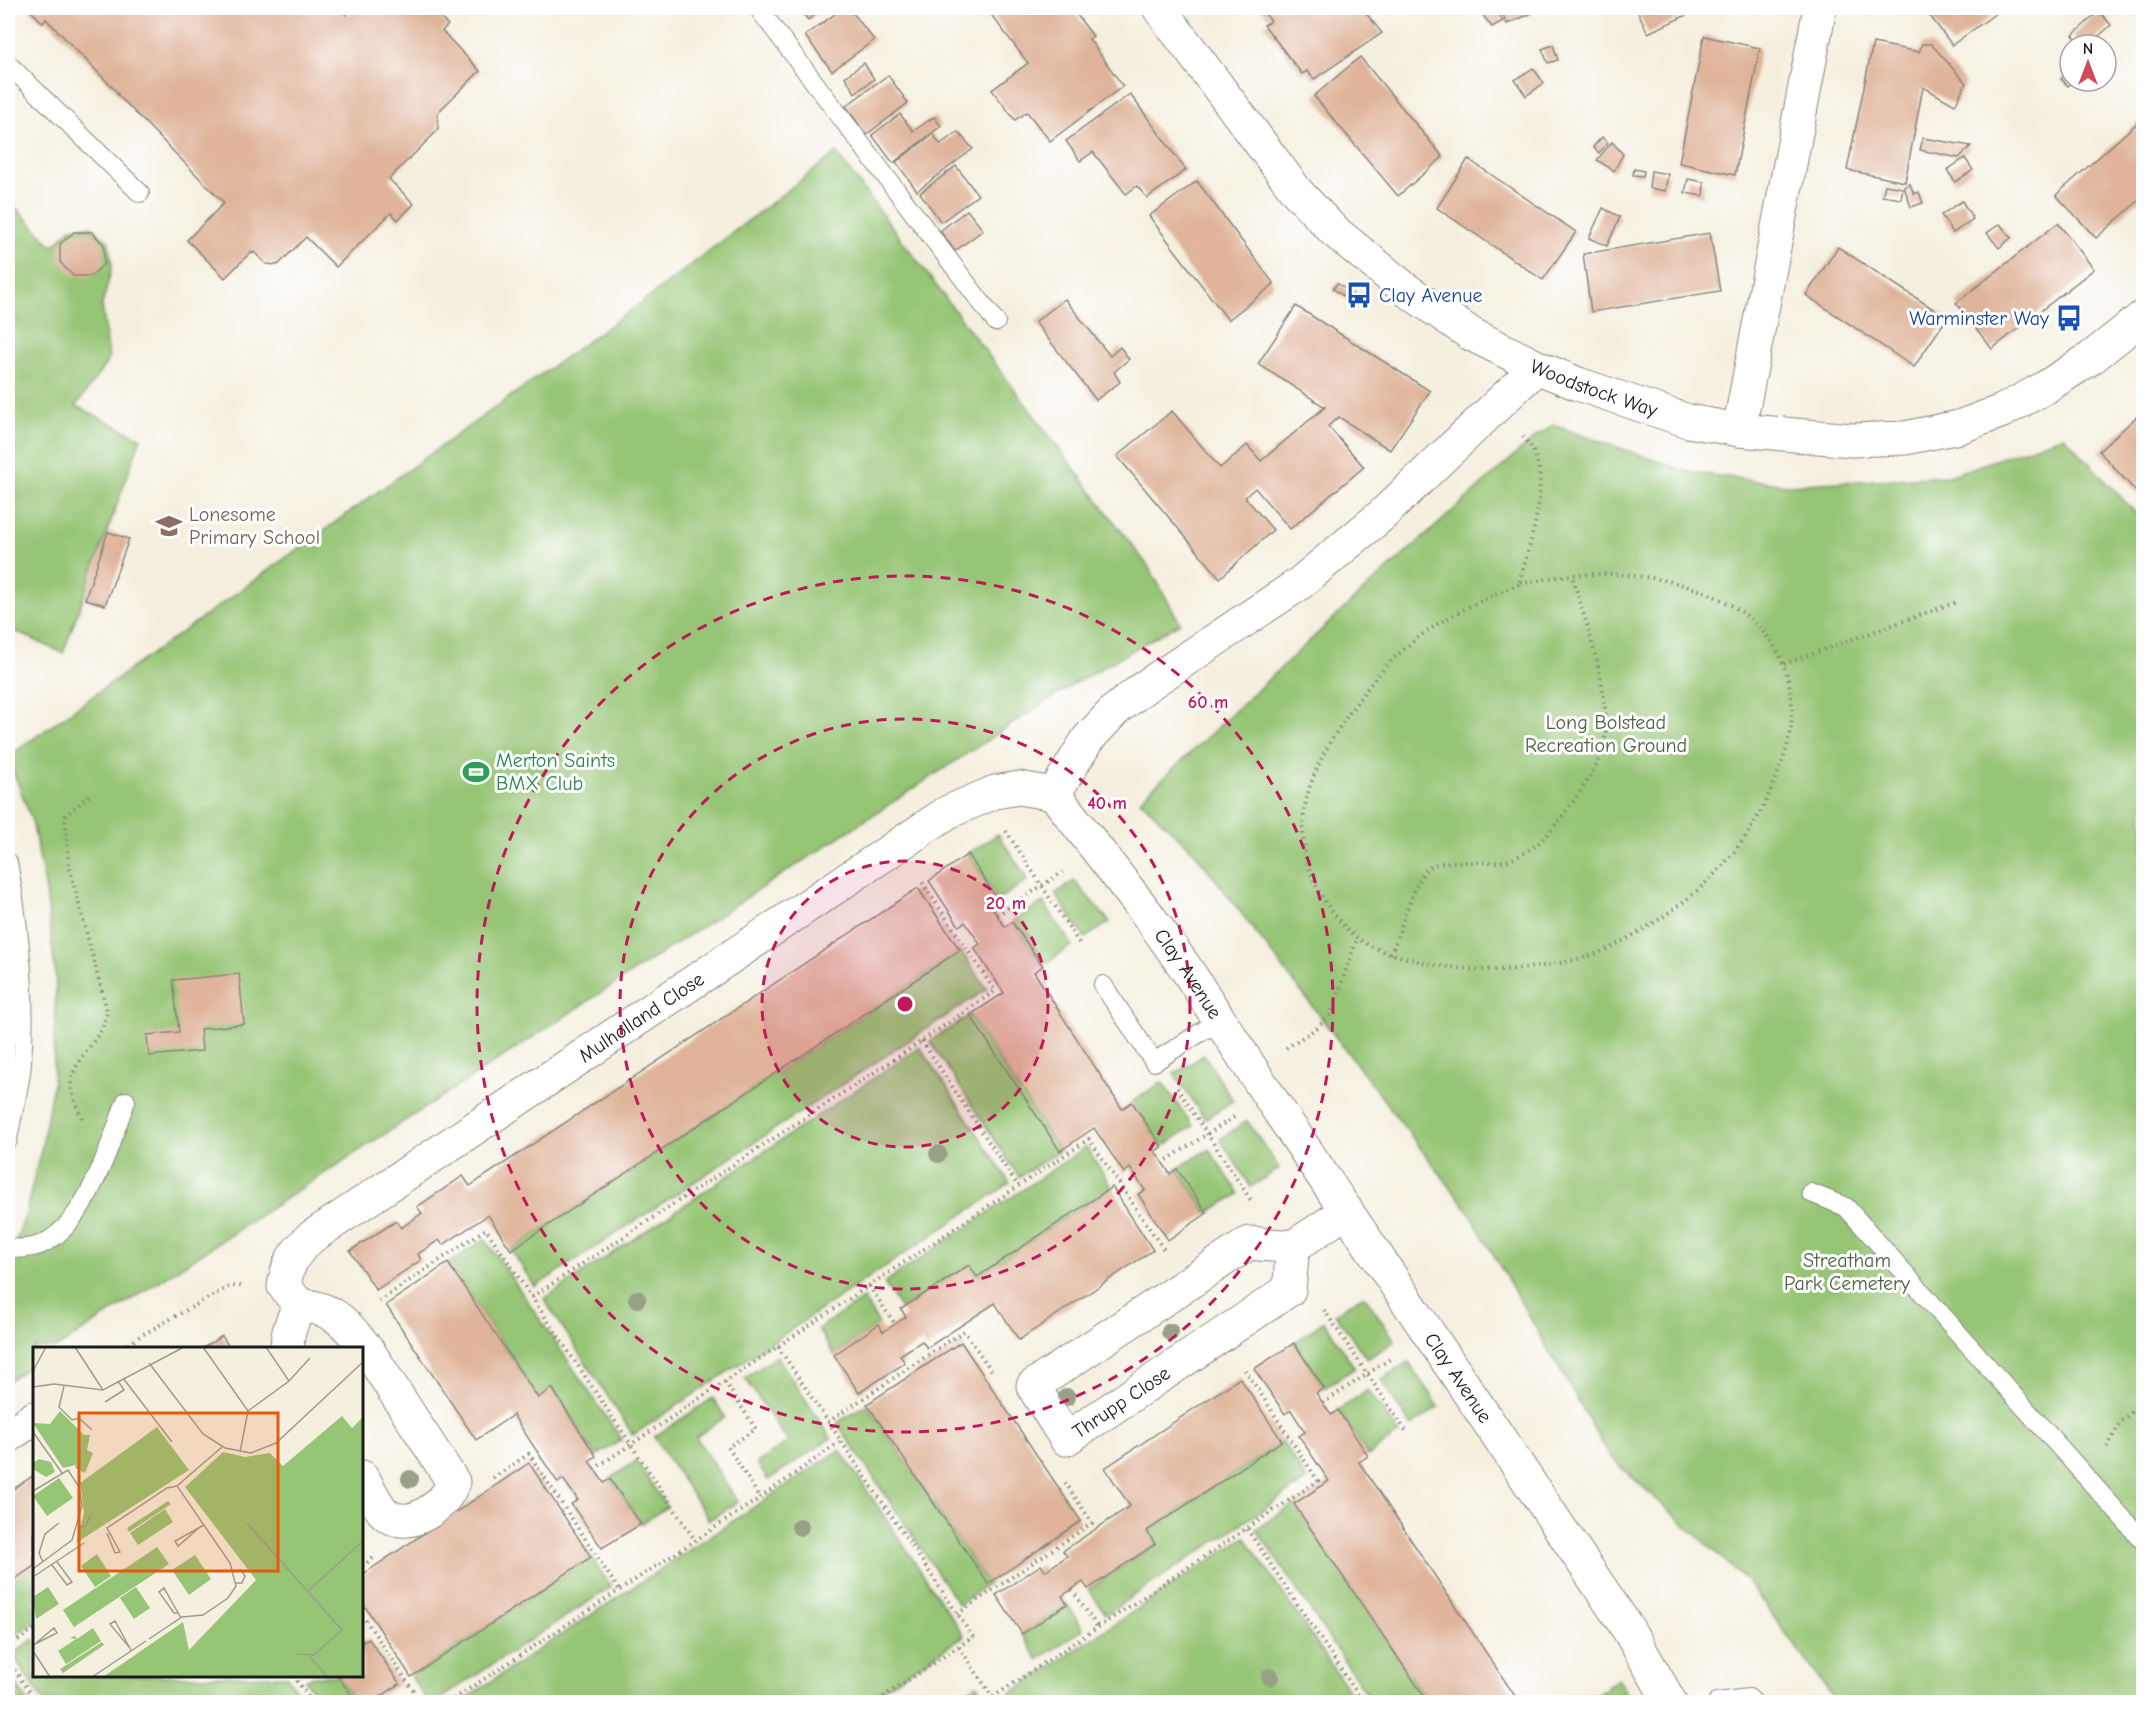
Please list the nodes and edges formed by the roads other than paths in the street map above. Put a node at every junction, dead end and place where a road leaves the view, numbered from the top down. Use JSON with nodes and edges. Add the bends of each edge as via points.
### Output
{"nodes":[{"id":1,"x":758,"y":8,"type":"edge"},
{"id":2,"x":1159,"y":8,"type":"edge"},
{"id":3,"x":1820,"y":8,"type":"edge"},
{"id":4,"x":8,"y":64,"type":"edge"},
{"id":5,"x":140,"y":193,"type":"dead end"},
{"id":6,"x":2144,"y":315,"type":"edge"},
{"id":7,"x":996,"y":322,"type":"dead end"},
{"id":8,"x":1537,"y":367,"type":"junction"},
{"id":9,"x":1739,"y":430,"type":"junction"},
{"id":10,"x":1054,"y":794,"type":"junction"},
{"id":11,"x":8,"y":861,"type":"edge"},
{"id":12,"x":1103,"y":985,"type":"dead end"},
{"id":13,"x":1220,"y":1020,"type":"junction"},
{"id":14,"x":126,"y":1101,"type":"dead end"},
{"id":15,"x":8,"y":1140,"type":"edge"},
{"id":16,"x":1812,"y":1193,"type":"dead end"},
{"id":17,"x":1347,"y":1211,"type":"junction"},
{"id":18,"x":8,"y":1247,"type":"edge"},
{"id":19,"x":1293,"y":1247,"type":"junction"},
{"id":20,"x":299,"y":1305,"type":"junction"},
{"id":21,"x":288,"y":1347,"type":"edge"},
{"id":22,"x":33,"y":1419,"type":"edge"},
{"id":23,"x":8,"y":1436,"type":"edge"},
{"id":24,"x":363,"y":1479,"type":"edge"},
{"id":25,"x":2144,"y":1542,"type":"edge"},
{"id":26,"x":1670,"y":1702,"type":"edge"},
{"id":27,"x":1717,"y":1702,"type":"edge"},
{"id":28,"x":1753,"y":1702,"type":"edge"}],
"edges":[{"from":1,"to":7,"type":"lane"},
{"from":2,"to":8,"type":"street","name":"Woodstock Way","via":[[1297,192],[1334,231],[1408,291],[1462,328]]},
{"from":3,"to":9,"type":"street"},
{"from":4,"to":5,"type":"lane"},
{"from":6,"to":9,"type":"street","name":"Woodstock Way","via":[[2091,358],[2046,387],[2002,411],[1959,427],[1905,438],[1852,440]]},
{"from":8,"to":9,"type":"street","name":"Woodstock Way","via":[[1688,421]]},
{"from":8,"to":10,"type":"street","via":[[1382,515],[1299,584],[1114,711],[1088,739]]},
{"from":10,"to":13,"type":"street","name":"Clay Avenue","via":[[1149,915]]},
{"from":10,"to":20,"type":"street","name":"Mulholland Close","via":[[1019,789],[995,792],[948,812],[310,1238],[295,1252],[287,1267],[284,1286]]},
{"from":11,"to":15,"type":"lane","via":[[20,939],[24,1008],[22,1065]]},
{"from":12,"to":13,"type":"lane","via":[[1154,1062]]},
{"from":13,"to":17,"type":"street","name":"Clay Avenue"},
{"from":14,"to":18,"type":"lane","via":[[96,1179],[69,1224],[34,1247]]},
{"from":16,"to":25,"type":"lane","via":[[1846,1207]]},
{"from":17,"to":19,"type":"street"},
{"from":17,"to":26,"type":"street","name":"Clay Avenue","via":[[1628,1629]]},
{"from":19,"to":19,"type":"street","name":"Thrupp Close","via":[[1288,1290],[1066,1439],[1033,1386],[1249,1243]]},
{"from":20,"to":21,"type":"street"},
{"from":20,"to":24,"type":"street","via":[[335,1314],[351,1330],[453,1482],[445,1500],[416,1518],[402,1521],[387,1515]]},
{"from":22,"to":23,"type":"street"},
{"from":27,"to":28,"type":"lane","via":[[1749,1698]]}]}
